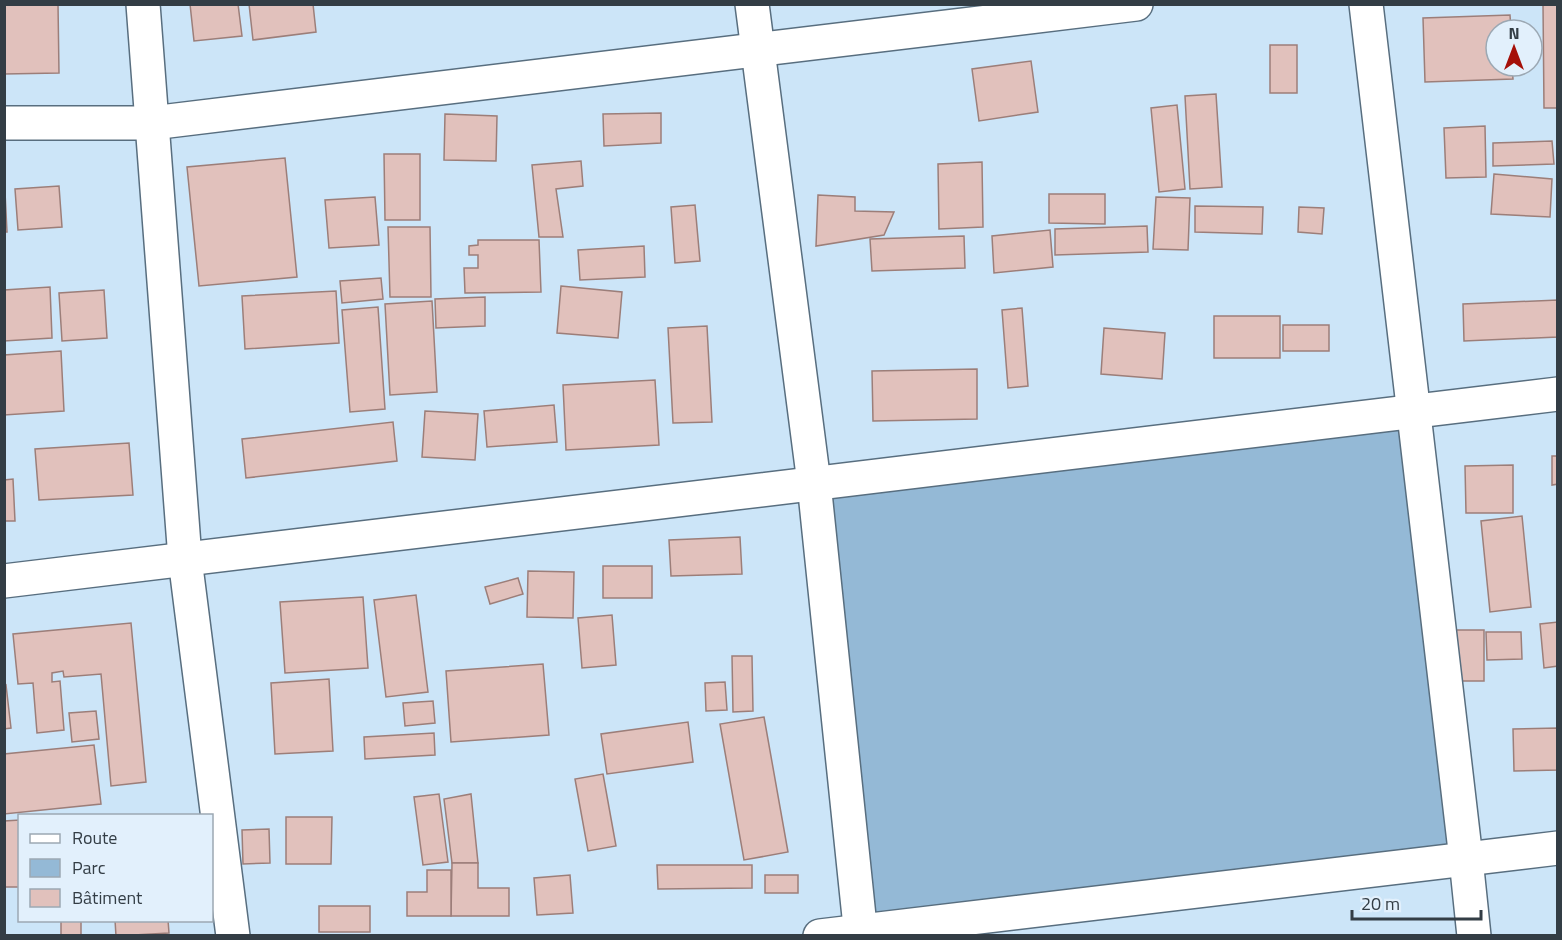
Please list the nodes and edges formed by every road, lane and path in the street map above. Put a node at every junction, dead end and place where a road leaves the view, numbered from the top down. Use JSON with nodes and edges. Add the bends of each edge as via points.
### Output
{"nodes":[{"id":1,"x":143,"y":4,"type":"edge"},
{"id":2,"x":752,"y":4,"type":"edge"},
{"id":3,"x":1136,"y":4,"type":"edge"},
{"id":4,"x":1366,"y":4,"type":"edge"},
{"id":5,"x":757,"y":50,"type":"junction"},
{"id":6,"x":4,"y":123,"type":"edge"},
{"id":7,"x":153,"y":123,"type":"junction"},
{"id":8,"x":1557,"y":394,"type":"edge"},
{"id":9,"x":1415,"y":412,"type":"junction"},
{"id":10,"x":814,"y":483,"type":"junction"},
{"id":11,"x":185,"y":559,"type":"junction"},
{"id":12,"x":4,"y":581,"type":"edge"},
{"id":13,"x":1557,"y":848,"type":"edge"},
{"id":14,"x":1466,"y":859,"type":"junction"},
{"id":15,"x":861,"y":933,"type":"edge"},
{"id":16,"x":233,"y":936,"type":"edge"},
{"id":17,"x":820,"y":936,"type":"edge"},
{"id":18,"x":1474,"y":936,"type":"edge"}],
"edges":[{"from":1,"to":7,"type":"street"},
{"from":2,"to":5,"type":"street"},
{"from":3,"to":5,"type":"street"},
{"from":4,"to":9,"type":"street"},
{"from":5,"to":7,"type":"street"},
{"from":5,"to":10,"type":"street"},
{"from":6,"to":7,"type":"street"},
{"from":7,"to":11,"type":"street"},
{"from":8,"to":9,"type":"street"},
{"from":9,"to":10,"type":"street"},
{"from":9,"to":14,"type":"street"},
{"from":10,"to":11,"type":"street"},
{"from":10,"to":15,"type":"street"},
{"from":11,"to":12,"type":"street"},
{"from":11,"to":16,"type":"street"},
{"from":13,"to":14,"type":"street"},
{"from":14,"to":15,"type":"street"},
{"from":14,"to":18,"type":"street"},
{"from":15,"to":17,"type":"street"}]}
